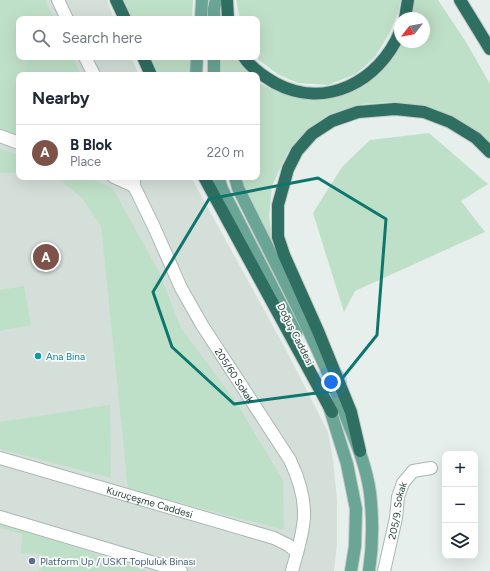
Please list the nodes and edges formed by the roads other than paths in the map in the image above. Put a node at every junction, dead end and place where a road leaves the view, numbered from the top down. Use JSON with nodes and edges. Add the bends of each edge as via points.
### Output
{"nodes":[{"id":1,"x":58,"y":0,"type":"edge"},
{"id":2,"x":116,"y":0,"type":"edge"},
{"id":3,"x":202,"y":0,"type":"edge"},
{"id":4,"x":216,"y":0,"type":"edge"},
{"id":5,"x":227,"y":0,"type":"edge"},
{"id":6,"x":408,"y":0,"type":"edge"},
{"id":7,"x":460,"y":0,"type":"edge"},
{"id":8,"x":406,"y":12,"type":"edge"},
{"id":9,"x":66,"y":16,"type":"edge"},
{"id":10,"x":124,"y":16,"type":"edge"},
{"id":11,"x":201,"y":16,"type":"edge"},
{"id":12,"x":214,"y":16,"type":"edge"},
{"id":13,"x":228,"y":16,"type":"edge"},
{"id":14,"x":394,"y":44,"type":"edge"},
{"id":15,"x":490,"y":49,"type":"edge"},
{"id":16,"x":86,"y":60,"type":"edge"},
{"id":17,"x":144,"y":60,"type":"edge"},
{"id":18,"x":197,"y":60,"type":"edge"},
{"id":19,"x":214,"y":60,"type":"edge"},
{"id":20,"x":246,"y":60,"type":"edge"},
{"id":21,"x":92,"y":72,"type":"edge"},
{"id":22,"x":150,"y":72,"type":"edge"},
{"id":23,"x":196,"y":72,"type":"edge"},
{"id":24,"x":214,"y":72,"type":"edge"},
{"id":25,"x":259,"y":72,"type":"edge"},
{"id":26,"x":260,"y":73,"type":"edge"},
{"id":27,"x":0,"y":136,"type":"edge"},
{"id":28,"x":16,"y":142,"type":"edge"},
{"id":29,"x":490,"y":152,"type":"edge"},
{"id":30,"x":206,"y":180,"type":"edge"},
{"id":31,"x":219,"y":180,"type":"edge"},
{"id":32,"x":236,"y":180,"type":"edge"},
{"id":33,"x":134,"y":181,"type":"edge"},
{"id":34,"x":332,"y":412,"type":"junction"},
{"id":35,"x":360,"y":451,"type":"junction"},
{"id":36,"x":0,"y":458,"type":"edge"},
{"id":37,"x":431,"y":468,"type":"dead end"},
{"id":38,"x":0,"y":517,"type":"edge"},
{"id":39,"x":297,"y":552,"type":"junction"},
{"id":40,"x":181,"y":571,"type":"edge"},
{"id":41,"x":292,"y":571,"type":"edge"},
{"id":42,"x":351,"y":571,"type":"edge"},
{"id":43,"x":369,"y":571,"type":"edge"},
{"id":44,"x":384,"y":571,"type":"edge"}],
"edges":[{"from":1,"to":9,"type":"street"},
{"from":2,"to":10,"type":"highway"},
{"from":3,"to":11,"type":"main road"},
{"from":4,"to":12,"type":"main road"},
{"from":5,"to":13,"type":"highway"},
{"from":6,"to":8,"type":"highway"},
{"from":7,"to":15,"type":"highway"},
{"from":14,"to":26,"type":"highway","via":[[368,76],[336,92],[299,92],[281,86]]},
{"from":16,"to":21,"type":"street"},
{"from":17,"to":22,"type":"highway"},
{"from":18,"to":23,"type":"main road"},
{"from":19,"to":24,"type":"main road"},
{"from":20,"to":25,"type":"highway"},
{"from":27,"to":28,"type":"street"},
{"from":29,"to":35,"type":"highway","via":[[476,138],[450,122],[424,112],[395,109],[358,112],[332,121],[312,134],[297,152],[288,169],[278,205],[278,237],[351,412]]},
{"from":30,"to":34,"type":"highway"},
{"from":31,"to":34,"type":"main road","name":"Doğuş Caddesi","via":[[313,368]]},
{"from":32,"to":35,"type":"main road","name":"Doğuş Caddesi","via":[[328,372]]},
{"from":33,"to":39,"type":"street","name":"205/60 Sokak","via":[[181,288],[299,478],[304,503],[303,526]]},
{"from":34,"to":42,"type":"main road","name":"Doğuş Caddesi","via":[[347,464],[356,509]]},
{"from":35,"to":43,"type":"main road","name":"Doğuş Caddesi","via":[[370,492],[372,554]]},
{"from":36,"to":39,"type":"street","name":"Kuruçeşme Caddesi","via":[[274,538]]},
{"from":37,"to":44,"type":"street","name":"205/9. Sokak","via":[[413,471],[403,483]]},
{"from":38,"to":40,"type":"street"},
{"from":39,"to":41,"type":"street","name":"205/60 Sokak"}]}
